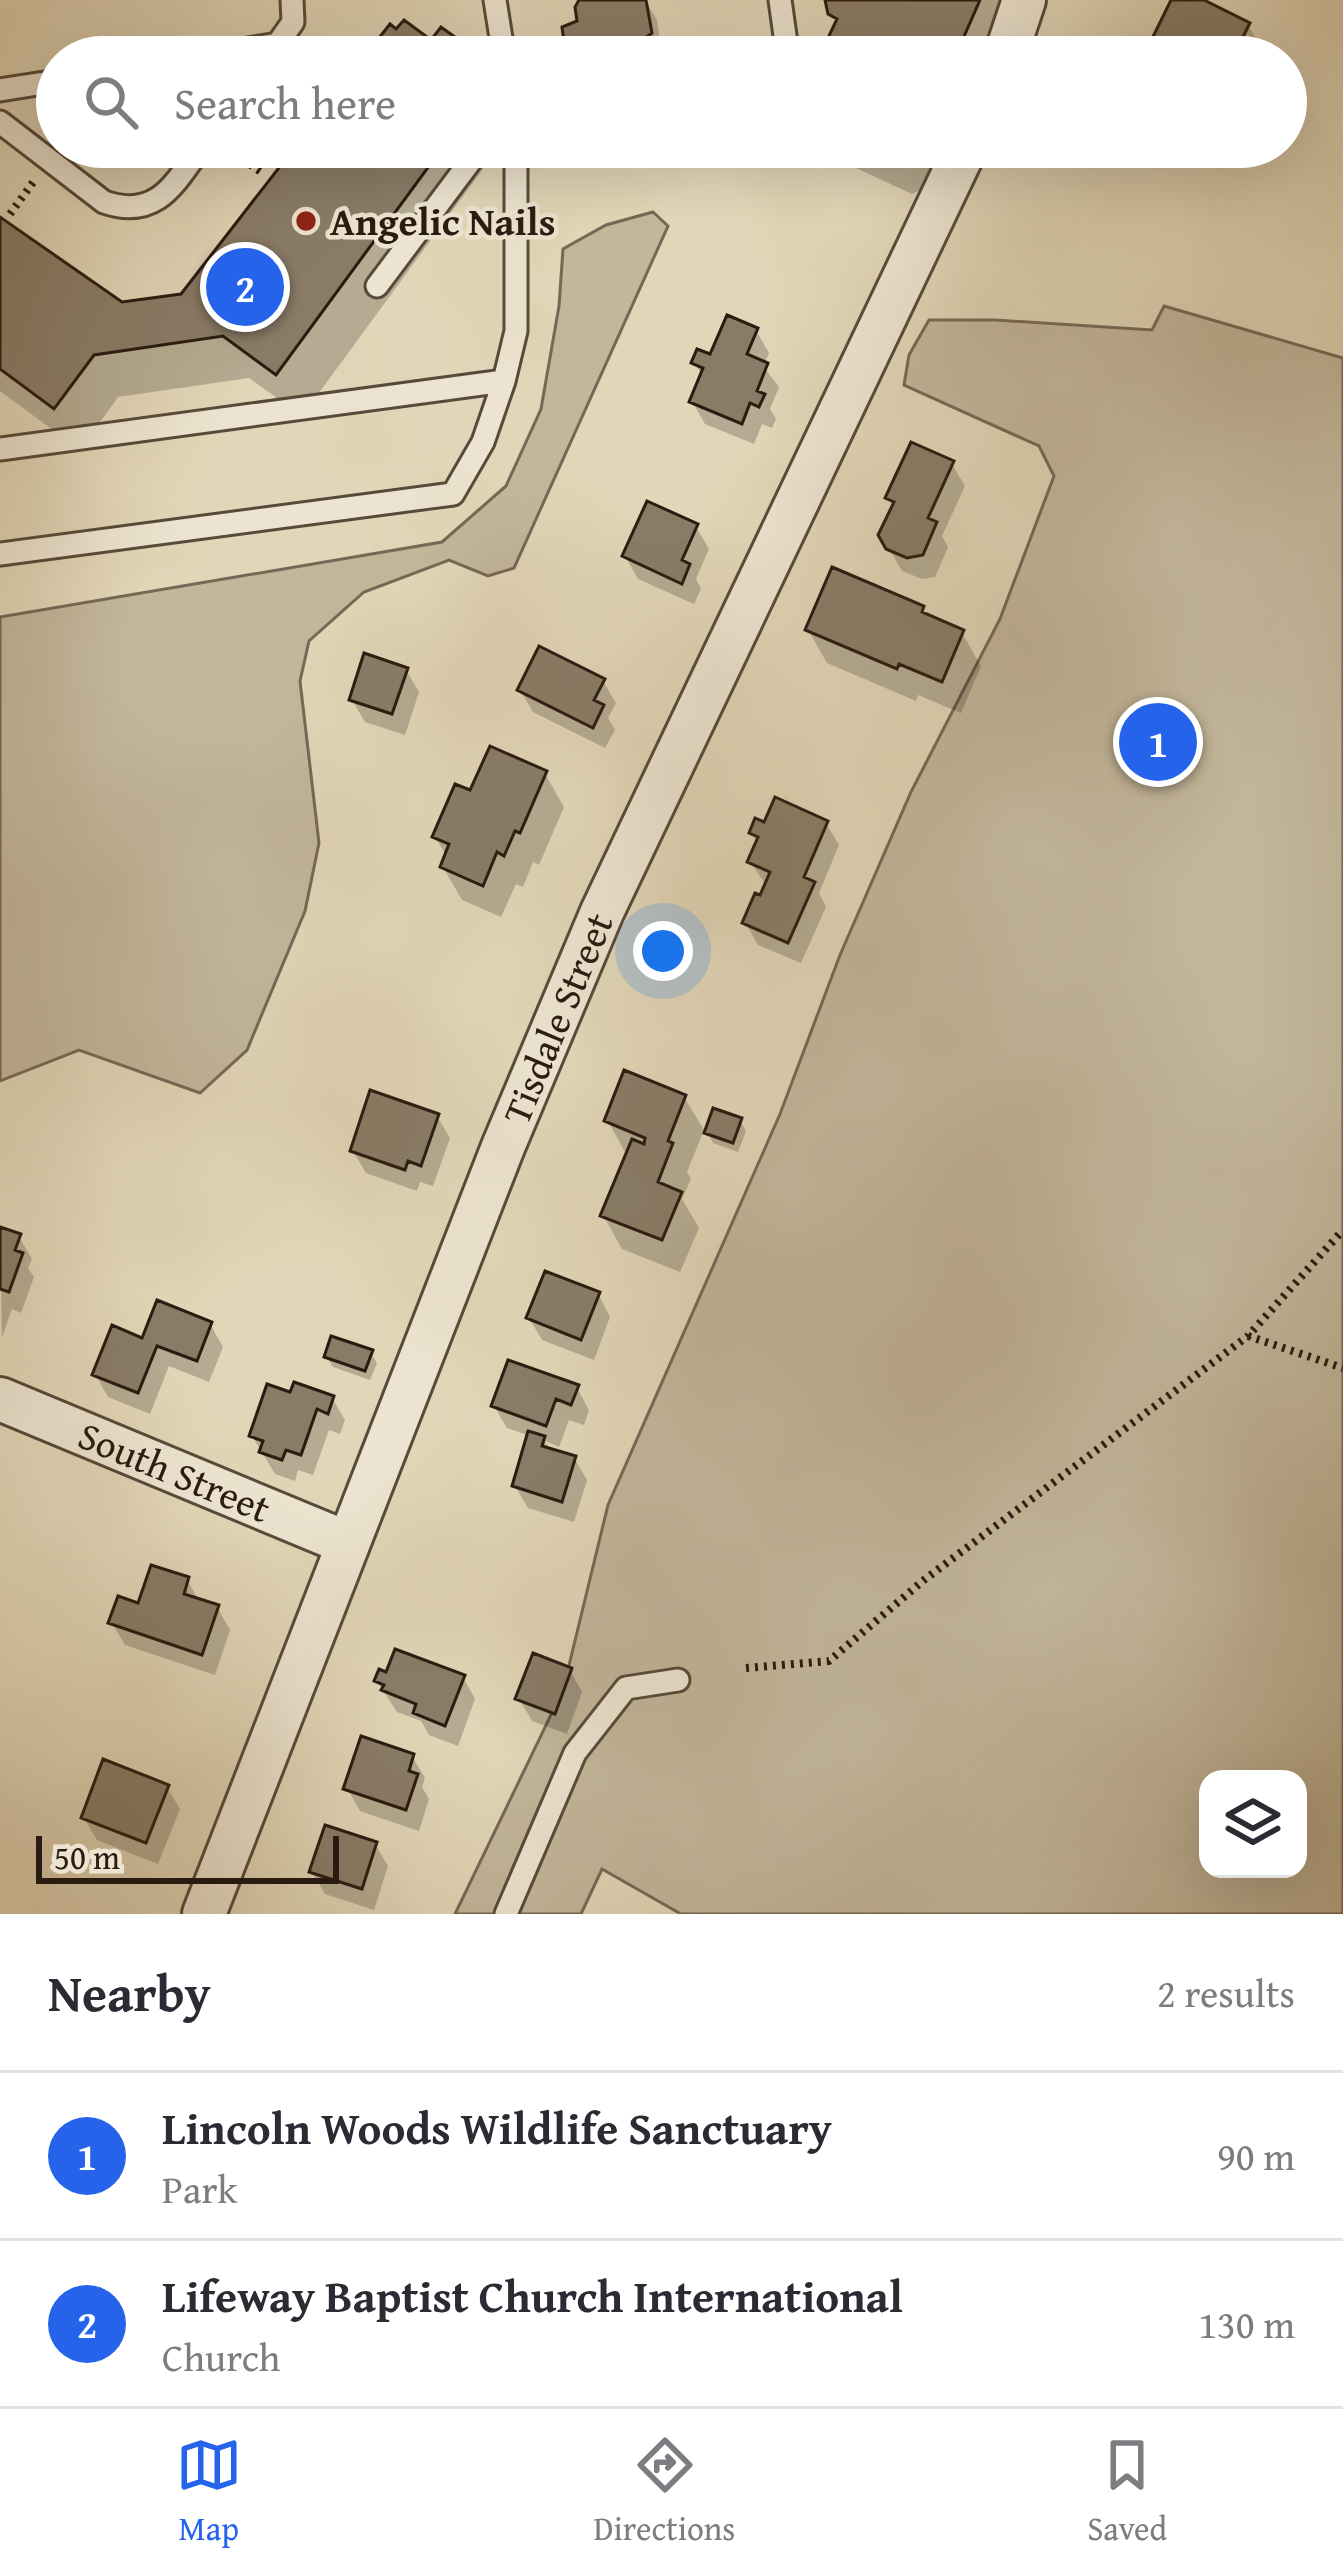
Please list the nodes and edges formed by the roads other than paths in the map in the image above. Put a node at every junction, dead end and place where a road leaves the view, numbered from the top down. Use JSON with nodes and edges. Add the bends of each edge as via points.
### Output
{"nodes":[{"id":1,"x":292,"y":0,"type":"edge"},
{"id":2,"x":495,"y":0,"type":"edge"},
{"id":3,"x":781,"y":0,"type":"edge"},
{"id":4,"x":1024,"y":0,"type":"edge"},
{"id":5,"x":283,"y":36,"type":"edge"},
{"id":6,"x":501,"y":36,"type":"edge"},
{"id":7,"x":785,"y":36,"type":"edge"},
{"id":8,"x":1012,"y":36,"type":"edge"},
{"id":9,"x":36,"y":84,"type":"edge"},
{"id":10,"x":0,"y":90,"type":"edge"},
{"id":11,"x":0,"y":122,"type":"edge"},
{"id":12,"x":36,"y":150,"type":"edge"},
{"id":13,"x":60,"y":168,"type":"edge"},
{"id":14,"x":185,"y":168,"type":"edge"},
{"id":15,"x":465,"y":168,"type":"edge"},
{"id":16,"x":516,"y":168,"type":"edge"},
{"id":17,"x":956,"y":168,"type":"edge"},
{"id":18,"x":376,"y":286,"type":"dead end"},
{"id":19,"x":505,"y":381,"type":"junction"},
{"id":20,"x":0,"y":449,"type":"edge"},
{"id":21,"x":0,"y":554,"type":"edge"},
{"id":22,"x":0,"y":1399,"type":"edge"},
{"id":23,"x":347,"y":1543,"type":"junction"},
{"id":24,"x":677,"y":1680,"type":"dead end"},
{"id":25,"x":204,"y":1914,"type":"edge"},
{"id":26,"x":506,"y":1914,"type":"edge"}],
"edges":[{"from":1,"to":5,"type":"lane","via":[[293,22]]},
{"from":2,"to":6,"type":"lane"},
{"from":3,"to":7,"type":"lane"},
{"from":4,"to":8,"type":"street"},
{"from":9,"to":10,"type":"lane"},
{"from":11,"to":12,"type":"lane"},
{"from":13,"to":14,"type":"lane","via":[[104,202],[141,209]]},
{"from":15,"to":18,"type":"lane"},
{"from":16,"to":19,"type":"lane","via":[[518,308]]},
{"from":17,"to":23,"type":"street","name":"Tisdale Street","via":[[602,912]]},
{"from":19,"to":20,"type":"lane"},
{"from":19,"to":21,"type":"lane","via":[[453,494]]},
{"from":22,"to":23,"type":"street","name":"South Street"},
{"from":23,"to":25,"type":"street","name":"Tisdale Street"},
{"from":24,"to":26,"type":"lane","via":[[626,1688],[575,1753]]}]}
